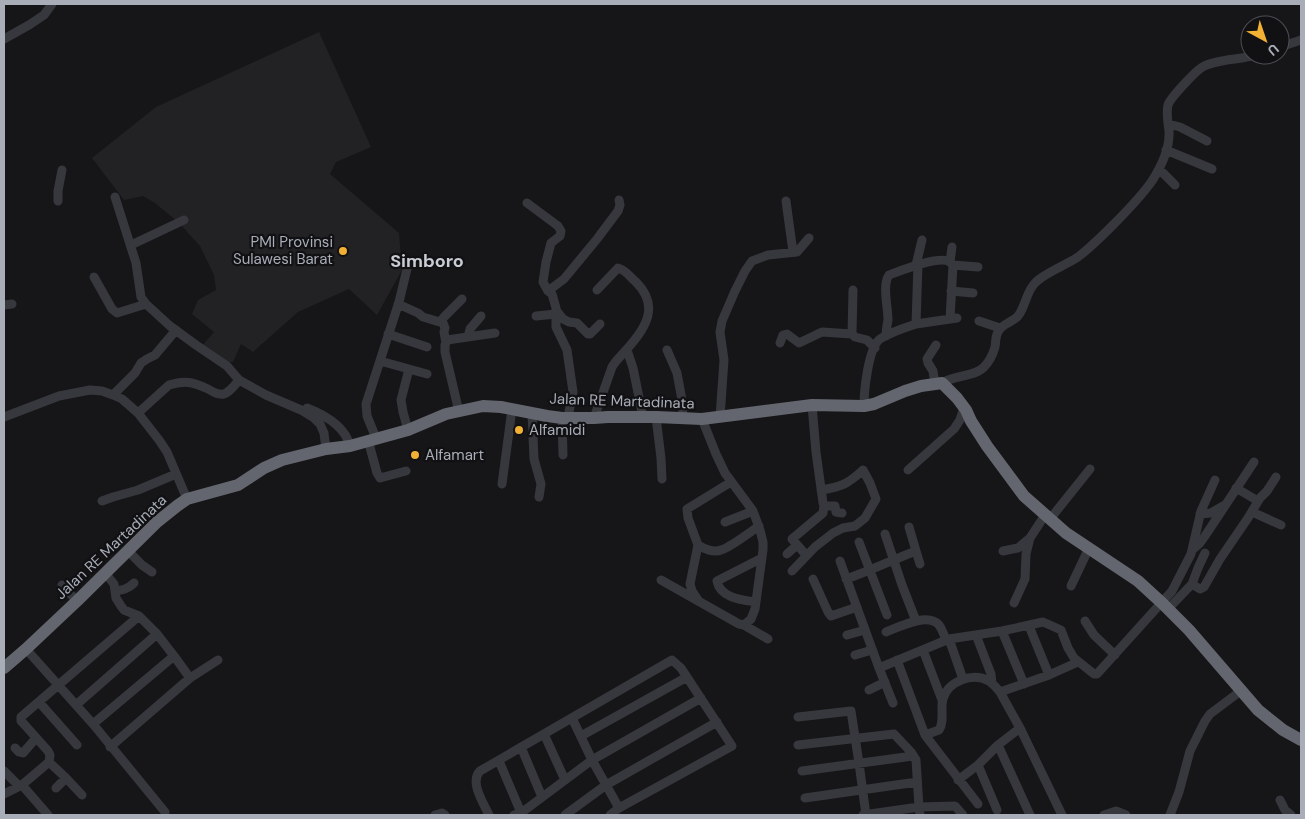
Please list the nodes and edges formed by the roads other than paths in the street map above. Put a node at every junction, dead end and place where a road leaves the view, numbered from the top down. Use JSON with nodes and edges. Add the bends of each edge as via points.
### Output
{"nodes":[{"id":1,"x":52,"y":4,"type":"edge"},
{"id":2,"x":4,"y":39,"type":"edge"},
{"id":3,"x":1240,"y":58,"type":"edge"},
{"id":4,"x":1168,"y":124,"type":"junction"},
{"id":5,"x":1207,"y":141,"type":"dead end"},
{"id":6,"x":1166,"y":150,"type":"junction"},
{"id":7,"x":1159,"y":169,"type":"junction"},
{"id":8,"x":1212,"y":169,"type":"dead end"},
{"id":9,"x":62,"y":170,"type":"dead end"},
{"id":10,"x":1175,"y":185,"type":"dead end"},
{"id":11,"x":115,"y":197,"type":"dead end"},
{"id":12,"x":619,"y":200,"type":"dead end"},
{"id":13,"x":786,"y":200,"type":"dead end"},
{"id":14,"x":58,"y":201,"type":"dead end"},
{"id":15,"x":527,"y":203,"type":"dead end"},
{"id":16,"x":184,"y":220,"type":"dead end"},
{"id":17,"x":809,"y":238,"type":"dead end"},
{"id":18,"x":922,"y":240,"type":"dead end"},
{"id":19,"x":131,"y":245,"type":"junction"},
{"id":20,"x":952,"y":247,"type":"dead end"},
{"id":21,"x":794,"y":252,"type":"junction"},
{"id":22,"x":917,"y":264,"type":"junction"},
{"id":23,"x":951,"y":264,"type":"junction"},
{"id":24,"x":978,"y":267,"type":"dead end"},
{"id":25,"x":408,"y":269,"type":"dead end"},
{"id":26,"x":94,"y":277,"type":"dead end"},
{"id":27,"x":596,"y":290,"type":"dead end"},
{"id":28,"x":853,"y":290,"type":"dead end"},
{"id":29,"x":548,"y":291,"type":"junction"},
{"id":30,"x":951,"y":291,"type":"junction"},
{"id":31,"x":973,"y":293,"type":"dead end"},
{"id":32,"x":462,"y":299,"type":"dead end"},
{"id":33,"x":146,"y":304,"type":"junction"},
{"id":34,"x":398,"y":304,"type":"junction"},
{"id":35,"x":556,"y":312,"type":"junction"},
{"id":36,"x":481,"y":316,"type":"dead end"},
{"id":37,"x":536,"y":316,"type":"dead end"},
{"id":38,"x":979,"y":320,"type":"dead end"},
{"id":39,"x":440,"y":322,"type":"junction"},
{"id":40,"x":600,"y":324,"type":"dead end"},
{"id":41,"x":916,"y":324,"type":"junction"},
{"id":42,"x":1000,"y":328,"type":"junction"},
{"id":43,"x":176,"y":330,"type":"junction"},
{"id":44,"x":495,"y":333,"type":"dead end"},
{"id":45,"x":388,"y":334,"type":"junction"},
{"id":46,"x":852,"y":334,"type":"junction"},
{"id":47,"x":886,"y":336,"type":"junction"},
{"id":48,"x":468,"y":337,"type":"junction"},
{"id":49,"x":446,"y":342,"type":"junction"},
{"id":50,"x":780,"y":343,"type":"dead end"},
{"id":51,"x":936,"y":345,"type":"dead end"},
{"id":52,"x":427,"y":347,"type":"dead end"},
{"id":53,"x":875,"y":348,"type":"junction"},
{"id":54,"x":627,"y":350,"type":"junction"},
{"id":55,"x":667,"y":350,"type":"dead end"},
{"id":56,"x":380,"y":361,"type":"junction"},
{"id":57,"x":230,"y":365,"type":"junction"},
{"id":58,"x":409,"y":369,"type":"junction"},
{"id":59,"x":427,"y":374,"type":"dead end"},
{"id":60,"x":239,"y":380,"type":"junction"},
{"id":61,"x":939,"y":384,"type":"junction"},
{"id":62,"x":266,"y":394,"type":"junction"},
{"id":63,"x":113,"y":395,"type":"junction"},
{"id":64,"x":812,"y":405,"type":"junction"},
{"id":65,"x":864,"y":406,"type":"junction"},
{"id":66,"x":512,"y":409,"type":"junction"},
{"id":67,"x":311,"y":412,"type":"junction"},
{"id":68,"x":458,"y":412,"type":"junction"},
{"id":69,"x":138,"y":413,"type":"junction"},
{"id":70,"x":532,"y":413,"type":"junction"},
{"id":71,"x":967,"y":413,"type":"junction"},
{"id":72,"x":4,"y":417,"type":"edge"},
{"id":73,"x":565,"y":417,"type":"junction"},
{"id":74,"x":650,"y":417,"type":"junction"},
{"id":75,"x":720,"y":417,"type":"junction"},
{"id":76,"x":594,"y":418,"type":"junction"},
{"id":77,"x":683,"y":418,"type":"junction"},
{"id":78,"x":702,"y":419,"type":"junction"},
{"id":79,"x":408,"y":430,"type":"junction"},
{"id":80,"x":372,"y":439,"type":"junction"},
{"id":81,"x":350,"y":446,"type":"junction"},
{"id":82,"x":326,"y":449,"type":"junction"},
{"id":83,"x":563,"y":455,"type":"dead end"},
{"id":84,"x":1254,"y":462,"type":"dead end"},
{"id":85,"x":1090,"y":469,"type":"dead end"},
{"id":86,"x":908,"y":470,"type":"dead end"},
{"id":87,"x":406,"y":471,"type":"dead end"},
{"id":88,"x":176,"y":474,"type":"junction"},
{"id":89,"x":1276,"y":477,"type":"dead end"},
{"id":90,"x":662,"y":479,"type":"dead end"},
{"id":91,"x":1215,"y":480,"type":"dead end"},
{"id":92,"x":731,"y":482,"type":"junction"},
{"id":93,"x":502,"y":484,"type":"dead end"},
{"id":94,"x":1236,"y":488,"type":"junction"},
{"id":95,"x":821,"y":490,"type":"junction"},
{"id":96,"x":539,"y":497,"type":"dead end"},
{"id":97,"x":187,"y":499,"type":"junction"},
{"id":98,"x":102,"y":501,"type":"dead end"},
{"id":99,"x":1258,"y":501,"type":"junction"},
{"id":100,"x":1227,"y":503,"type":"junction"},
{"id":101,"x":824,"y":505,"type":"junction"},
{"id":102,"x":753,"y":511,"type":"junction"},
{"id":103,"x":1252,"y":512,"type":"junction"},
{"id":104,"x":842,"y":513,"type":"dead end"},
{"id":105,"x":1200,"y":514,"type":"junction"},
{"id":106,"x":1047,"y":517,"type":"junction"},
{"id":107,"x":725,"y":522,"type":"dead end"},
{"id":108,"x":1281,"y":525,"type":"dead end"},
{"id":109,"x":759,"y":526,"type":"junction"},
{"id":110,"x":909,"y":527,"type":"dead end"},
{"id":111,"x":885,"y":534,"type":"dead end"},
{"id":112,"x":1030,"y":538,"type":"junction"},
{"id":113,"x":859,"y":542,"type":"dead end"},
{"id":114,"x":797,"y":545,"type":"junction"},
{"id":115,"x":698,"y":546,"type":"junction"},
{"id":116,"x":1089,"y":548,"type":"junction"},
{"id":117,"x":1192,"y":550,"type":"junction"},
{"id":118,"x":128,"y":551,"type":"junction"},
{"id":119,"x":916,"y":551,"type":"junction"},
{"id":120,"x":1003,"y":551,"type":"dead end"},
{"id":121,"x":786,"y":554,"type":"dead end"},
{"id":122,"x":1205,"y":554,"type":"dead end"},
{"id":123,"x":806,"y":555,"type":"junction"},
{"id":124,"x":762,"y":558,"type":"junction"},
{"id":125,"x":840,"y":560,"type":"dead end"},
{"id":126,"x":894,"y":560,"type":"junction"},
{"id":127,"x":920,"y":564,"type":"dead end"},
{"id":128,"x":870,"y":570,"type":"junction"},
{"id":129,"x":792,"y":571,"type":"dead end"},
{"id":130,"x":152,"y":572,"type":"dead end"},
{"id":131,"x":106,"y":573,"type":"junction"},
{"id":132,"x":846,"y":578,"type":"junction"},
{"id":133,"x":813,"y":579,"type":"dead end"},
{"id":134,"x":661,"y":580,"type":"dead end"},
{"id":135,"x":134,"y":583,"type":"dead end"},
{"id":136,"x":1192,"y":584,"type":"junction"},
{"id":137,"x":62,"y":585,"type":"dead end"},
{"id":138,"x":1071,"y":586,"type":"dead end"},
{"id":139,"x":115,"y":591,"type":"junction"},
{"id":140,"x":77,"y":602,"type":"junction"},
{"id":141,"x":699,"y":602,"type":"junction"},
{"id":142,"x":756,"y":602,"type":"junction"},
{"id":143,"x":1014,"y":603,"type":"dead end"},
{"id":144,"x":1165,"y":606,"type":"junction"},
{"id":145,"x":856,"y":607,"type":"junction"},
{"id":146,"x":886,"y":615,"type":"dead end"},
{"id":147,"x":139,"y":616,"type":"junction"},
{"id":148,"x":916,"y":621,"type":"junction"},
{"id":149,"x":1085,"y":621,"type":"dead end"},
{"id":150,"x":744,"y":625,"type":"junction"},
{"id":151,"x":1030,"y":626,"type":"junction"},
{"id":152,"x":865,"y":630,"type":"junction"},
{"id":153,"x":1002,"y":631,"type":"junction"},
{"id":154,"x":886,"y":632,"type":"dead end"},
{"id":155,"x":157,"y":634,"type":"junction"},
{"id":156,"x":847,"y":635,"type":"dead end"},
{"id":157,"x":976,"y":635,"type":"junction"},
{"id":158,"x":768,"y":639,"type":"dead end"},
{"id":159,"x":947,"y":640,"type":"junction"},
{"id":160,"x":26,"y":648,"type":"junction"},
{"id":161,"x":872,"y":650,"type":"junction"},
{"id":162,"x":923,"y":650,"type":"junction"},
{"id":163,"x":1115,"y":654,"type":"junction"},
{"id":164,"x":855,"y":655,"type":"dead end"},
{"id":165,"x":174,"y":656,"type":"junction"},
{"id":166,"x":218,"y":660,"type":"dead end"},
{"id":167,"x":897,"y":660,"type":"junction"},
{"id":168,"x":5,"y":662,"type":"edge"},
{"id":169,"x":1078,"y":662,"type":"junction"},
{"id":170,"x":879,"y":668,"type":"junction"},
{"id":171,"x":1049,"y":675,"type":"junction"},
{"id":172,"x":688,"y":677,"type":"junction"},
{"id":173,"x":190,"y":678,"type":"junction"},
{"id":174,"x":963,"y":679,"type":"junction"},
{"id":175,"x":885,"y":682,"type":"junction"},
{"id":176,"x":992,"y":683,"type":"junction"},
{"id":177,"x":1024,"y":684,"type":"junction"},
{"id":178,"x":58,"y":686,"type":"junction"},
{"id":179,"x":869,"y":690,"type":"dead end"},
{"id":180,"x":1242,"y":690,"type":"junction"},
{"id":181,"x":1000,"y":692,"type":"junction"},
{"id":182,"x":701,"y":698,"type":"junction"},
{"id":183,"x":942,"y":700,"type":"junction"},
{"id":184,"x":39,"y":702,"type":"junction"},
{"id":185,"x":894,"y":703,"type":"dead end"},
{"id":186,"x":76,"y":705,"type":"junction"},
{"id":187,"x":798,"y":717,"type":"dead end"},
{"id":188,"x":572,"y":718,"type":"junction"},
{"id":189,"x":717,"y":722,"type":"junction"},
{"id":190,"x":93,"y":724,"type":"junction"},
{"id":191,"x":1020,"y":728,"type":"junction"},
{"id":192,"x":544,"y":734,"type":"junction"},
{"id":193,"x":925,"y":735,"type":"junction"},
{"id":194,"x":581,"y":736,"type":"junction"},
{"id":195,"x":36,"y":738,"type":"junction"},
{"id":196,"x":855,"y":739,"type":"junction"},
{"id":197,"x":1301,"y":740,"type":"edge"},
{"id":198,"x":77,"y":745,"type":"dead end"},
{"id":199,"x":798,"y":745,"type":"dead end"},
{"id":200,"x":998,"y":745,"type":"junction"},
{"id":201,"x":110,"y":747,"type":"junction"},
{"id":202,"x":15,"y":748,"type":"dead end"},
{"id":203,"x":521,"y":748,"type":"junction"},
{"id":204,"x":913,"y":756,"type":"junction"},
{"id":205,"x":592,"y":760,"type":"junction"},
{"id":206,"x":499,"y":761,"type":"junction"},
{"id":207,"x":49,"y":762,"type":"junction"},
{"id":208,"x":859,"y":763,"type":"junction"},
{"id":209,"x":978,"y":764,"type":"junction"},
{"id":210,"x":4,"y":771,"type":"edge"},
{"id":211,"x":802,"y":771,"type":"dead end"},
{"id":212,"x":66,"y":778,"type":"junction"},
{"id":213,"x":566,"y":780,"type":"junction"},
{"id":214,"x":958,"y":780,"type":"junction"},
{"id":215,"x":917,"y":782,"type":"junction"},
{"id":216,"x":606,"y":785,"type":"junction"},
{"id":217,"x":20,"y":786,"type":"junction"},
{"id":218,"x":56,"y":788,"type":"dead end"},
{"id":219,"x":862,"y":790,"type":"junction"},
{"id":220,"x":4,"y":794,"type":"edge"},
{"id":221,"x":82,"y":795,"type":"dead end"},
{"id":222,"x":542,"y":797,"type":"junction"},
{"id":223,"x":805,"y":798,"type":"dead end"},
{"id":224,"x":1280,"y":800,"type":"dead end"},
{"id":225,"x":978,"y":804,"type":"dead end"},
{"id":226,"x":619,"y":808,"type":"junction"},
{"id":227,"x":997,"y":810,"type":"dead end"},
{"id":228,"x":920,"y":811,"type":"edge"},
{"id":229,"x":165,"y":812,"type":"dead end"},
{"id":230,"x":519,"y":814,"type":"edge"},
{"id":231,"x":1110,"y":814,"type":"edge"},
{"id":232,"x":48,"y":815,"type":"edge"},
{"id":233,"x":435,"y":815,"type":"edge"},
{"id":234,"x":445,"y":815,"type":"edge"},
{"id":235,"x":489,"y":815,"type":"edge"},
{"id":236,"x":566,"y":815,"type":"edge"},
{"id":237,"x":610,"y":815,"type":"edge"},
{"id":238,"x":865,"y":815,"type":"edge"},
{"id":239,"x":962,"y":815,"type":"edge"},
{"id":240,"x":1030,"y":815,"type":"edge"},
{"id":241,"x":1062,"y":815,"type":"edge"},
{"id":242,"x":1126,"y":815,"type":"edge"},
{"id":243,"x":1170,"y":815,"type":"edge"},
{"id":244,"x":1291,"y":815,"type":"edge"}],
"edges":[{"from":1,"to":2,"type":"street","via":[[44,15]]},
{"from":3,"to":4,"type":"street","via":[[1201,68],[1170,102]]},
{"from":4,"to":5,"type":"street"},
{"from":4,"to":6,"type":"street"},
{"from":6,"to":7,"type":"street"},
{"from":6,"to":8,"type":"street"},
{"from":7,"to":10,"type":"street"},
{"from":7,"to":42,"type":"street","via":[[1138,199],[1097,241],[1079,256],[1037,280],[1013,320]]},
{"from":9,"to":14,"type":"street"},
{"from":11,"to":19,"type":"street"},
{"from":12,"to":29,"type":"street","via":[[618,211],[585,255],[564,280]]},
{"from":13,"to":21,"type":"street"},
{"from":15,"to":29,"type":"street","via":[[561,231],[551,243],[546,262],[543,282]]},
{"from":16,"to":19,"type":"street"},
{"from":17,"to":21,"type":"street"},
{"from":18,"to":22,"type":"street"},
{"from":19,"to":33,"type":"street","via":[[141,297]]},
{"from":20,"to":23,"type":"street"},
{"from":21,"to":75,"type":"street","via":[[752,261],[735,291],[720,332],[724,360]]},
{"from":22,"to":23,"type":"street","via":[[944,261]]},
{"from":22,"to":41,"type":"street"},
{"from":22,"to":47,"type":"street","via":[[887,277]]},
{"from":23,"to":24,"type":"street"},
{"from":23,"to":30,"type":"street"},
{"from":25,"to":34,"type":"street"},
{"from":26,"to":33,"type":"street","via":[[117,313]]},
{"from":27,"to":54,"type":"street","via":[[618,268],[640,286],[647,298],[648,318]]},
{"from":28,"to":46,"type":"street"},
{"from":29,"to":35,"type":"street","via":[[552,294]]},
{"from":30,"to":31,"type":"street"},
{"from":30,"to":41,"type":"street","via":[[954,318]]},
{"from":32,"to":39,"type":"street"},
{"from":33,"to":43,"type":"street"},
{"from":34,"to":39,"type":"street"},
{"from":34,"to":45,"type":"street"},
{"from":35,"to":37,"type":"street"},
{"from":35,"to":40,"type":"street","via":[[563,319],[577,323],[589,335]]},
{"from":35,"to":73,"type":"street","via":[[556,327],[567,350],[573,392]]},
{"from":36,"to":48,"type":"street","via":[[470,329]]},
{"from":38,"to":42,"type":"street"},
{"from":39,"to":49,"type":"street","via":[[444,325]]},
{"from":41,"to":47,"type":"street"},
{"from":42,"to":61,"type":"street","via":[[992,356],[984,368]]},
{"from":43,"to":57,"type":"street"},
{"from":43,"to":63,"type":"street"},
{"from":44,"to":48,"type":"street"},
{"from":45,"to":52,"type":"street"},
{"from":45,"to":56,"type":"street"},
{"from":46,"to":50,"type":"street","via":[[822,332],[799,342],[787,334],[783,335]]},
{"from":46,"to":53,"type":"street","via":[[867,340]]},
{"from":47,"to":53,"type":"street"},
{"from":48,"to":49,"type":"street"},
{"from":49,"to":68,"type":"street","via":[[445,352]]},
{"from":51,"to":61,"type":"street","via":[[927,359]]},
{"from":53,"to":65,"type":"street","via":[[867,370]]},
{"from":54,"to":74,"type":"street"},
{"from":54,"to":76,"type":"street","via":[[612,367]]},
{"from":55,"to":77,"type":"street","via":[[677,373]]},
{"from":56,"to":58,"type":"street"},
{"from":56,"to":80,"type":"street","via":[[366,408]]},
{"from":57,"to":60,"type":"street"},
{"from":57,"to":62,"type":"street","via":[[238,375]]},
{"from":58,"to":59,"type":"street"},
{"from":58,"to":79,"type":"street","via":[[400,400]]},
{"from":60,"to":62,"type":"street"},
{"from":60,"to":69,"type":"street","via":[[223,394],[191,382],[169,385]]},
{"from":61,"to":65,"type":"highway","name":"Jalan RE Martadinata","via":[[921,386]]},
{"from":61,"to":71,"type":"highway","via":[[957,398]]},
{"from":62,"to":67,"type":"street"},
{"from":63,"to":69,"type":"street"},
{"from":63,"to":72,"type":"street","via":[[90,390],[59,396]]},
{"from":64,"to":65,"type":"highway","name":"Jalan RE Martadinata"},
{"from":64,"to":75,"type":"highway","name":"Jalan RE Martadinata"},
{"from":64,"to":95,"type":"street"},
{"from":66,"to":68,"type":"highway","name":"Jalan RE Martadinata","via":[[483,406]]},
{"from":66,"to":70,"type":"highway","name":"Jalan RE Martadinata"},
{"from":66,"to":93,"type":"street"},
{"from":67,"to":81,"type":"street","via":[[334,422],[346,435]]},
{"from":67,"to":82,"type":"street","via":[[324,433]]},
{"from":68,"to":79,"type":"highway","name":"Jalan RE Martadinata"},
{"from":69,"to":88,"type":"street","via":[[167,452]]},
{"from":70,"to":73,"type":"highway","name":"Jalan RE Martadinata"},
{"from":70,"to":96,"type":"street","via":[[534,459],[541,484]]},
{"from":71,"to":86,"type":"street"},
{"from":71,"to":106,"type":"highway","via":[[1019,490]]},
{"from":73,"to":76,"type":"highway","name":"Jalan RE Martadinata"},
{"from":73,"to":83,"type":"street"},
{"from":74,"to":76,"type":"highway","name":"Jalan RE Martadinata"},
{"from":74,"to":77,"type":"highway","name":"Jalan RE Martadinata"},
{"from":74,"to":90,"type":"street","via":[[662,458]]},
{"from":75,"to":78,"type":"highway","name":"Jalan RE Martadinata"},
{"from":77,"to":78,"type":"highway","name":"Jalan RE Martadinata"},
{"from":78,"to":92,"type":"street"},
{"from":79,"to":80,"type":"highway","name":"Jalan RE Martadinata"},
{"from":80,"to":81,"type":"highway","name":"Jalan RE Martadinata"},
{"from":80,"to":87,"type":"street","via":[[376,473],[380,478]]},
{"from":81,"to":82,"type":"highway","name":"Jalan RE Martadinata"},
{"from":82,"to":97,"type":"highway","name":"Jalan RE Martadinata","via":[[282,460],[238,485]]},
{"from":84,"to":94,"type":"street"},
{"from":85,"to":106,"type":"street"},
{"from":88,"to":97,"type":"street"},
{"from":88,"to":98,"type":"street"},
{"from":89,"to":99,"type":"street"},
{"from":91,"to":105,"type":"street"},
{"from":92,"to":102,"type":"street"},
{"from":92,"to":115,"type":"street","via":[[687,509]]},
{"from":94,"to":99,"type":"street"},
{"from":94,"to":100,"type":"street"},
{"from":95,"to":101,"type":"street"},
{"from":95,"to":123,"type":"street","via":[[840,487],[863,470],[876,500],[865,518],[855,526],[833,533]]},
{"from":97,"to":118,"type":"highway","name":"Jalan RE Martadinata","via":[[157,522]]},
{"from":99,"to":103,"type":"street"},
{"from":100,"to":105,"type":"street"},
{"from":100,"to":117,"type":"street"},
{"from":101,"to":104,"type":"street","via":[[835,506],[837,512]]},
{"from":101,"to":114,"type":"street","via":[[824,513],[792,539]]},
{"from":102,"to":107,"type":"street"},
{"from":102,"to":109,"type":"street"},
{"from":103,"to":108,"type":"street"},
{"from":103,"to":136,"type":"street","via":[[1204,587],[1200,589]]},
{"from":105,"to":117,"type":"street"},
{"from":106,"to":112,"type":"street"},
{"from":106,"to":116,"type":"highway"},
{"from":109,"to":115,"type":"street","via":[[720,551]]},
{"from":109,"to":124,"type":"street","via":[[764,542]]},
{"from":110,"to":119,"type":"street"},
{"from":111,"to":126,"type":"street"},
{"from":112,"to":120,"type":"street","via":[[1018,548]]},
{"from":112,"to":143,"type":"street","via":[[1024,579]]},
{"from":113,"to":128,"type":"street"},
{"from":114,"to":121,"type":"street"},
{"from":114,"to":123,"type":"street"},
{"from":115,"to":141,"type":"street","via":[[690,584]]},
{"from":116,"to":138,"type":"street"},
{"from":116,"to":144,"type":"highway","via":[[1138,581]]},
{"from":117,"to":144,"type":"street"},
{"from":118,"to":130,"type":"street"},
{"from":118,"to":131,"type":"highway","name":"Jalan RE Martadinata"},
{"from":119,"to":126,"type":"street"},
{"from":119,"to":127,"type":"street"},
{"from":122,"to":136,"type":"street"},
{"from":123,"to":129,"type":"street"},
{"from":124,"to":142,"type":"street"},
{"from":124,"to":142,"type":"street","via":[[717,581],[726,594]]},
{"from":125,"to":132,"type":"street"},
{"from":126,"to":128,"type":"street"},
{"from":126,"to":148,"type":"street"},
{"from":128,"to":132,"type":"street"},
{"from":128,"to":146,"type":"street"},
{"from":131,"to":139,"type":"street"},
{"from":131,"to":140,"type":"highway","name":"Jalan RE Martadinata"},
{"from":132,"to":145,"type":"street"},
{"from":133,"to":145,"type":"street","via":[[831,616]]},
{"from":134,"to":141,"type":"street"},
{"from":135,"to":139,"type":"street","via":[[129,588]]},
{"from":136,"to":144,"type":"street"},
{"from":137,"to":140,"type":"street"},
{"from":139,"to":147,"type":"street","via":[[124,610]]},
{"from":140,"to":160,"type":"highway","name":"Jalan RE Martadinata"},
{"from":141,"to":150,"type":"street"},
{"from":142,"to":150,"type":"street","via":[[751,619]]},
{"from":144,"to":163,"type":"street"},
{"from":144,"to":180,"type":"highway"},
{"from":145,"to":152,"type":"street"},
{"from":147,"to":155,"type":"street"},
{"from":147,"to":178,"type":"street"},
{"from":148,"to":154,"type":"street"},
{"from":148,"to":159,"type":"street","via":[[936,623]]},
{"from":149,"to":163,"type":"street","via":[[1092,633]]},
{"from":150,"to":158,"type":"street"},
{"from":151,"to":153,"type":"street"},
{"from":151,"to":169,"type":"street","via":[[1043,622],[1061,630]]},
{"from":151,"to":171,"type":"street"},
{"from":152,"to":156,"type":"street"},
{"from":152,"to":161,"type":"street"},
{"from":153,"to":157,"type":"street"},
{"from":153,"to":177,"type":"street"},
{"from":155,"to":165,"type":"street"},
{"from":155,"to":186,"type":"street"},
{"from":157,"to":159,"type":"street"},
{"from":157,"to":176,"type":"street"},
{"from":159,"to":162,"type":"street"},
{"from":159,"to":174,"type":"street"},
{"from":160,"to":168,"type":"highway","name":"Jalan RE Martadinata"},
{"from":160,"to":178,"type":"street"},
{"from":161,"to":164,"type":"street"},
{"from":161,"to":170,"type":"street"},
{"from":162,"to":167,"type":"street"},
{"from":162,"to":183,"type":"street"},
{"from":163,"to":169,"type":"street","via":[[1096,674]]},
{"from":165,"to":173,"type":"street"},
{"from":165,"to":190,"type":"street"},
{"from":166,"to":173,"type":"street"},
{"from":167,"to":170,"type":"street"},
{"from":167,"to":193,"type":"street"},
{"from":169,"to":171,"type":"street"},
{"from":170,"to":175,"type":"street"},
{"from":171,"to":177,"type":"street"},
{"from":172,"to":182,"type":"street"},
{"from":172,"to":188,"type":"street","via":[[672,660]]},
{"from":172,"to":194,"type":"street"},
{"from":173,"to":201,"type":"street"},
{"from":174,"to":176,"type":"street","via":[[984,679]]},
{"from":174,"to":183,"type":"street"},
{"from":175,"to":179,"type":"street"},
{"from":175,"to":185,"type":"street"},
{"from":176,"to":181,"type":"street"},
{"from":177,"to":181,"type":"street"},
{"from":178,"to":184,"type":"street"},
{"from":178,"to":186,"type":"street"},
{"from":180,"to":197,"type":"highway","via":[[1272,722]]},
{"from":180,"to":243,"type":"street","via":[[1204,721],[1190,751]]},
{"from":181,"to":191,"type":"street"},
{"from":182,"to":189,"type":"street"},
{"from":182,"to":205,"type":"street"},
{"from":183,"to":193,"type":"street","via":[[942,724],[939,730]]},
{"from":184,"to":195,"type":"street","via":[[21,719]]},
{"from":184,"to":198,"type":"street"},
{"from":186,"to":190,"type":"street"},
{"from":187,"to":196,"type":"street","via":[[851,712]]},
{"from":188,"to":192,"type":"street"},
{"from":188,"to":194,"type":"street"},
{"from":189,"to":216,"type":"street"},
{"from":189,"to":226,"type":"street","via":[[732,746]]},
{"from":190,"to":201,"type":"street"},
{"from":191,"to":200,"type":"street"},
{"from":191,"to":241,"type":"street"},
{"from":192,"to":203,"type":"street"},
{"from":192,"to":213,"type":"street"},
{"from":193,"to":214,"type":"street"},
{"from":194,"to":205,"type":"street"},
{"from":195,"to":202,"type":"street","via":[[23,753]]},
{"from":195,"to":207,"type":"street","via":[[48,751]]},
{"from":196,"to":199,"type":"street"},
{"from":196,"to":204,"type":"street","via":[[894,734]]},
{"from":196,"to":208,"type":"street"},
{"from":200,"to":209,"type":"street"},
{"from":200,"to":240,"type":"street"},
{"from":201,"to":229,"type":"street"},
{"from":203,"to":206,"type":"street"},
{"from":203,"to":222,"type":"street"},
{"from":204,"to":208,"type":"street"},
{"from":204,"to":215,"type":"street"},
{"from":205,"to":213,"type":"street"},
{"from":205,"to":216,"type":"street"},
{"from":206,"to":230,"type":"street"},
{"from":206,"to":235,"type":"street","via":[[476,775],[478,791]]},
{"from":207,"to":212,"type":"street"},
{"from":207,"to":217,"type":"street"},
{"from":208,"to":211,"type":"street"},
{"from":208,"to":219,"type":"street"},
{"from":209,"to":214,"type":"street"},
{"from":209,"to":227,"type":"street"},
{"from":210,"to":217,"type":"street"},
{"from":212,"to":218,"type":"street"},
{"from":212,"to":221,"type":"street"},
{"from":213,"to":222,"type":"street"},
{"from":214,"to":225,"type":"street"},
{"from":215,"to":219,"type":"street"},
{"from":215,"to":228,"type":"street"},
{"from":216,"to":226,"type":"street"},
{"from":216,"to":236,"type":"street"},
{"from":217,"to":220,"type":"street"},
{"from":217,"to":232,"type":"street"},
{"from":219,"to":223,"type":"street"},
{"from":219,"to":238,"type":"street"},
{"from":222,"to":230,"type":"street"},
{"from":224,"to":244,"type":"street"},
{"from":226,"to":237,"type":"street"},
{"from":228,"to":238,"type":"street"},
{"from":228,"to":239,"type":"street","via":[[955,806]]},
{"from":231,"to":242,"type":"street","via":[[1116,811]]},
{"from":233,"to":234,"type":"street"}]}
